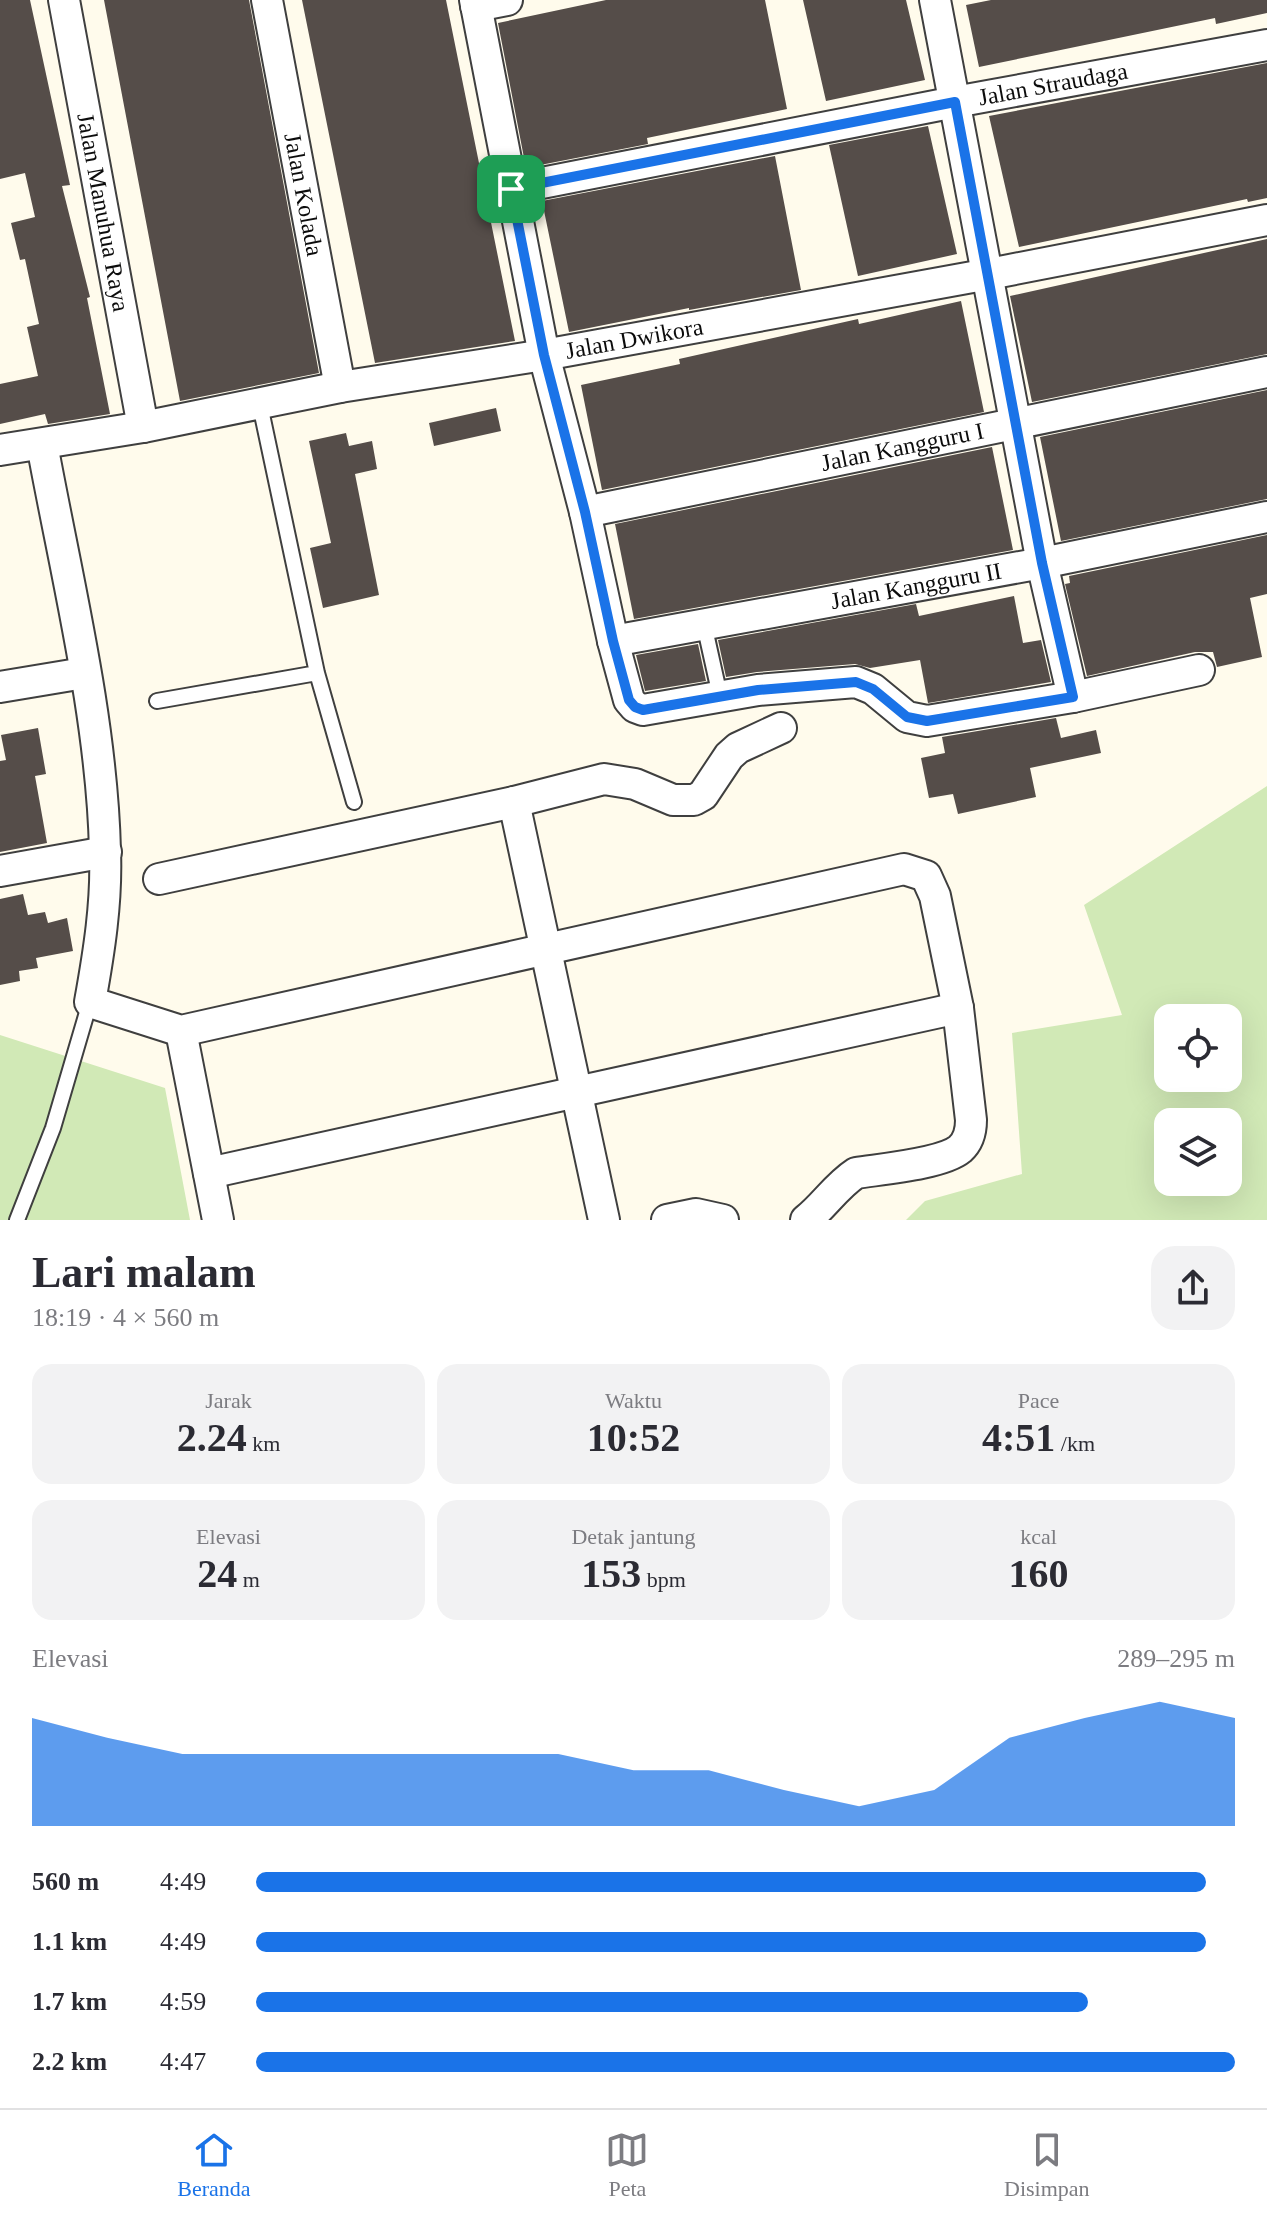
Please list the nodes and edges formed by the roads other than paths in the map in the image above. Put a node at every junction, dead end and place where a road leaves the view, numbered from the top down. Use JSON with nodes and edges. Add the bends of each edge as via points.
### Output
{"nodes":[{"id":1,"x":64,"y":0,"type":"edge"},
{"id":2,"x":267,"y":0,"type":"edge"},
{"id":3,"x":507,"y":0,"type":"edge"},
{"id":4,"x":935,"y":0,"type":"edge"},
{"id":5,"x":475,"y":3,"type":"edge"},
{"id":6,"x":1267,"y":45,"type":"edge"},
{"id":7,"x":955,"y":102,"type":"junction"},
{"id":8,"x":511,"y":189,"type":"junction"},
{"id":9,"x":1267,"y":220,"type":"edge"},
{"id":10,"x":989,"y":274,"type":"junction"},
{"id":11,"x":544,"y":355,"type":"junction"},
{"id":12,"x":1267,"y":372,"type":"edge"},
{"id":13,"x":340,"y":387,"type":"junction"},
{"id":14,"x":260,"y":405,"type":"junction"},
{"id":15,"x":1015,"y":423,"type":"junction"},
{"id":16,"x":143,"y":427,"type":"junction"},
{"id":17,"x":42,"y":444,"type":"junction"},
{"id":18,"x":0,"y":450,"type":"edge"},
{"id":19,"x":585,"y":512,"type":"junction"},
{"id":20,"x":1267,"y":517,"type":"edge"},
{"id":21,"x":1042,"y":563,"type":"junction"},
{"id":22,"x":704,"y":624,"type":"junction"},
{"id":23,"x":613,"y":641,"type":"junction"},
{"id":24,"x":1199,"y":670,"type":"dead end"},
{"id":25,"x":84,"y":673,"type":"junction"},
{"id":26,"x":317,"y":673,"type":"junction"},
{"id":27,"x":0,"y":687,"type":"edge"},
{"id":28,"x":720,"y":696,"type":"junction"},
{"id":29,"x":1073,"y":697,"type":"junction"},
{"id":30,"x":157,"y":701,"type":"dead end"},
{"id":31,"x":781,"y":728,"type":"dead end"},
{"id":32,"x":354,"y":802,"type":"dead end"},
{"id":33,"x":514,"y":802,"type":"junction"},
{"id":34,"x":106,"y":852,"type":"junction"},
{"id":35,"x":0,"y":871,"type":"edge"},
{"id":36,"x":159,"y":879,"type":"dead end"},
{"id":37,"x":545,"y":950,"type":"junction"},
{"id":38,"x":90,"y":1002,"type":"junction"},
{"id":39,"x":958,"y":1008,"type":"junction"},
{"id":40,"x":181,"y":1031,"type":"junction"},
{"id":41,"x":577,"y":1092,"type":"junction"},
{"id":42,"x":209,"y":1173,"type":"junction"},
{"id":43,"x":17,"y":1220,"type":"edge"},
{"id":44,"x":218,"y":1220,"type":"edge"},
{"id":45,"x":604,"y":1220,"type":"edge"},
{"id":46,"x":667,"y":1220,"type":"edge"},
{"id":47,"x":723,"y":1220,"type":"edge"},
{"id":48,"x":806,"y":1220,"type":"edge"}],
"edges":[{"from":1,"to":16,"type":"street","name":"Jalan Manuhua Raya"},
{"from":2,"to":13,"type":"street","name":"Jalan Kolada"},
{"from":3,"to":5,"type":"street"},
{"from":4,"to":7,"type":"street"},
{"from":5,"to":8,"type":"street"},
{"from":6,"to":7,"type":"street","name":"Jalan Straudaga"},
{"from":7,"to":8,"type":"street","name":"Jalan Straudaga"},
{"from":7,"to":10,"type":"street"},
{"from":8,"to":11,"type":"street"},
{"from":9,"to":10,"type":"street","name":"Jalan Dwikora"},
{"from":10,"to":11,"type":"street","name":"Jalan Dwikora"},
{"from":10,"to":15,"type":"street"},
{"from":11,"to":13,"type":"street","name":"Jalan Dwikora"},
{"from":11,"to":19,"type":"street"},
{"from":12,"to":15,"type":"street","name":"Jalan Kangguru I"},
{"from":13,"to":14,"type":"street","name":"Jalan Dwikora"},
{"from":14,"to":16,"type":"street","name":"Jalan Dwikora"},
{"from":14,"to":26,"type":"lane"},
{"from":15,"to":19,"type":"street","name":"Jalan Kangguru I"},
{"from":15,"to":21,"type":"street"},
{"from":16,"to":17,"type":"street","name":"Jalan Dwikora"},
{"from":17,"to":18,"type":"street","name":"Jalan Dwikora"},
{"from":17,"to":25,"type":"street"},
{"from":19,"to":23,"type":"street"},
{"from":20,"to":21,"type":"street","name":"Jalan Kangguru II"},
{"from":21,"to":22,"type":"street","name":"Jalan Kangguru II"},
{"from":21,"to":29,"type":"street"},
{"from":22,"to":23,"type":"street","name":"Jalan Kangguru II"},
{"from":22,"to":28,"type":"lane"},
{"from":23,"to":28,"type":"street","via":[[635,707],[643,710]]},
{"from":24,"to":29,"type":"street"},
{"from":25,"to":27,"type":"street"},
{"from":25,"to":34,"type":"street"},
{"from":26,"to":30,"type":"lane"},
{"from":26,"to":32,"type":"lane"},
{"from":28,"to":29,"type":"street","via":[[856,682],[907,717],[927,721]]},
{"from":31,"to":33,"type":"street","via":[[738,748],[694,800],[673,800],[635,784],[604,779]]},
{"from":33,"to":36,"type":"street"},
{"from":33,"to":37,"type":"street"},
{"from":34,"to":35,"type":"street"},
{"from":34,"to":38,"type":"street","via":[[102,931]]},
{"from":37,"to":39,"type":"street","via":[[904,869],[926,876],[935,896]]},
{"from":37,"to":40,"type":"street"},
{"from":37,"to":41,"type":"street"},
{"from":38,"to":40,"type":"street"},
{"from":38,"to":43,"type":"lane","via":[[53,1128]]},
{"from":39,"to":41,"type":"street"},
{"from":39,"to":48,"type":"street","via":[[971,1120],[963,1147],[946,1157],[856,1173]]},
{"from":40,"to":42,"type":"street"},
{"from":41,"to":42,"type":"street"},
{"from":41,"to":45,"type":"street"},
{"from":42,"to":44,"type":"street"},
{"from":46,"to":47,"type":"street","via":[[696,1214]]}]}
